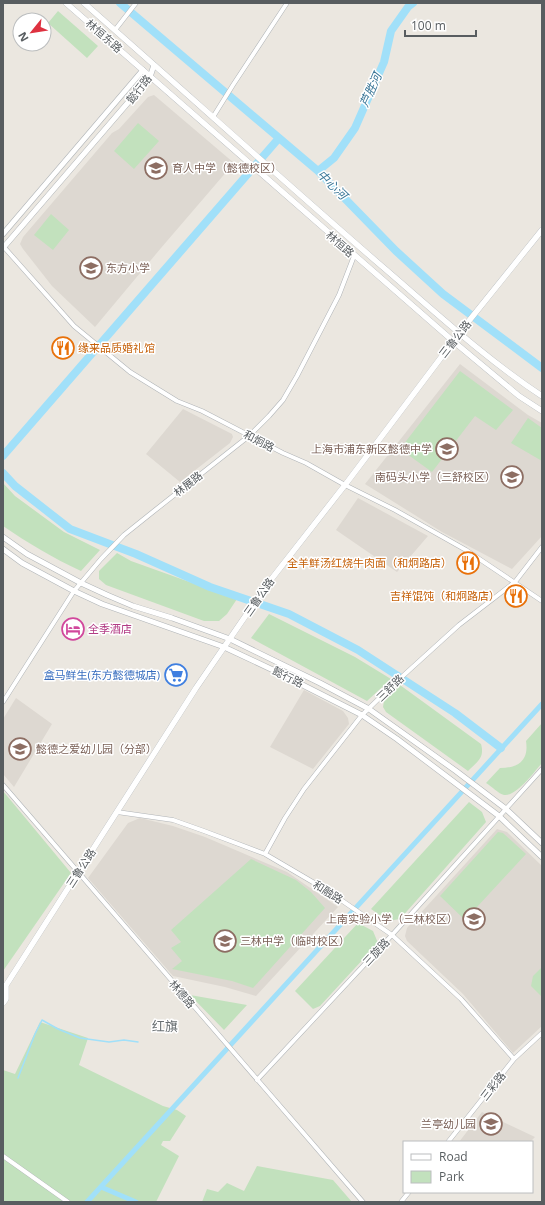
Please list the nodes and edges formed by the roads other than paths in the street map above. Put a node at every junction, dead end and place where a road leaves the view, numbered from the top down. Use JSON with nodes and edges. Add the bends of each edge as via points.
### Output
{"nodes":[{"id":1,"x":66,"y":3,"type":"edge"},
{"id":2,"x":84,"y":3,"type":"edge"},
{"id":3,"x":287,"y":3,"type":"edge"},
{"id":4,"x":135,"y":5,"type":"edge"},
{"id":5,"x":115,"y":30,"type":"junction"},
{"id":6,"x":154,"y":65,"type":"junction"},
{"id":7,"x":143,"y":70,"type":"junction"},
{"id":8,"x":150,"y":77,"type":"junction"},
{"id":9,"x":213,"y":117,"type":"junction"},
{"id":10,"x":542,"y":230,"type":"edge"},
{"id":11,"x":3,"y":234,"type":"edge"},
{"id":12,"x":3,"y":247,"type":"edge"},
{"id":13,"x":354,"y":256,"type":"junction"},
{"id":14,"x":460,"y":333,"type":"junction"},
{"id":15,"x":453,"y":342,"type":"junction"},
{"id":16,"x":542,"y":396,"type":"edge"},
{"id":17,"x":542,"y":411,"type":"edge"},
{"id":18,"x":249,"y":436,"type":"junction"},
{"id":19,"x":345,"y":485,"type":"junction"},
{"id":20,"x":3,"y":537,"type":"edge"},
{"id":21,"x":542,"y":547,"type":"edge"},
{"id":22,"x":3,"y":549,"type":"edge"},
{"id":23,"x":515,"y":582,"type":"junction"},
{"id":24,"x":81,"y":583,"type":"junction"},
{"id":25,"x":74,"y":591,"type":"junction"},
{"id":26,"x":542,"y":601,"type":"edge"},
{"id":27,"x":230,"y":639,"type":"junction"},
{"id":28,"x":224,"y":647,"type":"junction"},
{"id":29,"x":3,"y":702,"type":"edge"},
{"id":30,"x":369,"y":709,"type":"junction"},
{"id":31,"x":362,"y":715,"type":"junction"},
{"id":32,"x":542,"y":769,"type":"edge"},
{"id":33,"x":3,"y":785,"type":"edge"},
{"id":34,"x":506,"y":809,"type":"junction"},
{"id":35,"x":117,"y":812,"type":"junction"},
{"id":36,"x":499,"y":816,"type":"junction"},
{"id":37,"x":542,"y":843,"type":"edge"},
{"id":38,"x":265,"y":854,"type":"junction"},
{"id":39,"x":542,"y":857,"type":"edge"},
{"id":40,"x":78,"y":872,"type":"junction"},
{"id":41,"x":392,"y":935,"type":"junction"},
{"id":42,"x":4,"y":988,"type":"edge"},
{"id":43,"x":3,"y":1003,"type":"edge"},
{"id":44,"x":542,"y":1033,"type":"edge"},
{"id":45,"x":514,"y":1059,"type":"junction"},
{"id":46,"x":257,"y":1080,"type":"junction"},
{"id":47,"x":449,"y":1141,"type":"edge"},
{"id":48,"x":3,"y":1156,"type":"edge"},
{"id":49,"x":408,"y":1193,"type":"edge"},
{"id":50,"x":68,"y":1202,"type":"edge"},
{"id":51,"x":363,"y":1202,"type":"edge"},
{"id":52,"x":401,"y":1202,"type":"edge"}],
"edges":[{"from":1,"to":7,"type":"main road","name":"林恒东路"},
{"from":2,"to":5,"type":"main road","name":"林恒东路"},
{"from":3,"to":9,"type":"street"},
{"from":4,"to":5,"type":"street"},
{"from":5,"to":6,"type":"main road","name":"林恒东路"},
{"from":6,"to":7,"type":"main road","name":"懿行路"},
{"from":6,"to":8,"type":"street","name":"懿行路"},
{"from":6,"to":9,"type":"main road","name":"林恒路"},
{"from":7,"to":8,"type":"main road","name":"林恒路"},
{"from":7,"to":11,"type":"street","name":"懿行路"},
{"from":8,"to":12,"type":"street","name":"懿行路"},
{"from":8,"to":13,"type":"main road","name":"林恒路"},
{"from":9,"to":14,"type":"main road","name":"林恒路"},
{"from":10,"to":14,"type":"main road","name":"三鲁公路"},
{"from":12,"to":18,"type":"street","name":"和炯路","via":[[74,326],[130,372],[178,401]]},
{"from":13,"to":15,"type":"main road","name":"林恒路"},
{"from":13,"to":18,"type":"street","name":"林展路","via":[[339,295],[283,400]]},
{"from":14,"to":15,"type":"main road","name":"三鲁公路"},
{"from":14,"to":16,"type":"main road","name":"林恒路"},
{"from":15,"to":17,"type":"main road","name":"林恒路"},
{"from":15,"to":19,"type":"main road","name":"三鲁公路"},
{"from":18,"to":19,"type":"street","name":"和炯路"},
{"from":18,"to":24,"type":"street","name":"林展路","via":[[124,535]]},
{"from":19,"to":23,"type":"street","name":"和炯路","via":[[466,550]]},
{"from":19,"to":27,"type":"main road","name":"三鲁公路","via":[[268,583]]},
{"from":20,"to":24,"type":"street","name":"懿行路","via":[[27,554]]},
{"from":21,"to":23,"type":"street","name":"三舒路"},
{"from":22,"to":25,"type":"street","name":"懿行路","via":[[22,563]]},
{"from":23,"to":26,"type":"street","name":"和炯路"},
{"from":23,"to":30,"type":"street","name":"三舒路","via":[[466,620]]},
{"from":24,"to":25,"type":"street","name":"林展路"},
{"from":24,"to":27,"type":"street","name":"懿行路","via":[[133,606]]},
{"from":25,"to":28,"type":"street","name":"懿行路"},
{"from":25,"to":29,"type":"street","name":"林展路"},
{"from":27,"to":28,"type":"main road","name":"三鲁公路"},
{"from":27,"to":30,"type":"street","name":"懿行路"},
{"from":28,"to":31,"type":"street","name":"懿行路"},
{"from":28,"to":35,"type":"main road","name":"三鲁公路"},
{"from":30,"to":31,"type":"street","name":"三舒路"},
{"from":30,"to":34,"type":"street","name":"懿行路"},
{"from":31,"to":36,"type":"street","name":"懿行路"},
{"from":31,"to":38,"type":"street","name":"三舒路","via":[[304,789]]},
{"from":32,"to":34,"type":"street","name":"三旋路"},
{"from":33,"to":40,"type":"street","name":"林德路"},
{"from":34,"to":36,"type":"street","name":"三旋路"},
{"from":34,"to":37,"type":"street","name":"懿行路"},
{"from":35,"to":38,"type":"street","name":"和融路","via":[[174,820]]},
{"from":35,"to":40,"type":"main road","name":"三鲁公路"},
{"from":36,"to":39,"type":"street","name":"懿行路"},
{"from":36,"to":41,"type":"street","name":"三旋路"},
{"from":38,"to":41,"type":"street","name":"和融路","via":[[328,891]]},
{"from":40,"to":42,"type":"main road","name":"三鲁公路"},
{"from":40,"to":46,"type":"street","name":"林德路"},
{"from":41,"to":45,"type":"street","name":"和融路","via":[[461,999]]},
{"from":41,"to":46,"type":"street","name":"三旋路"},
{"from":42,"to":43,"type":"main road","name":"三鲁公路","via":[[6,999]]},
{"from":44,"to":45,"type":"street","name":"三彩路"},
{"from":45,"to":47,"type":"street","name":"三彩路"},
{"from":46,"to":51,"type":"street","name":"林德路"},
{"from":48,"to":50,"type":"street"},
{"from":49,"to":52,"type":"street"}]}
